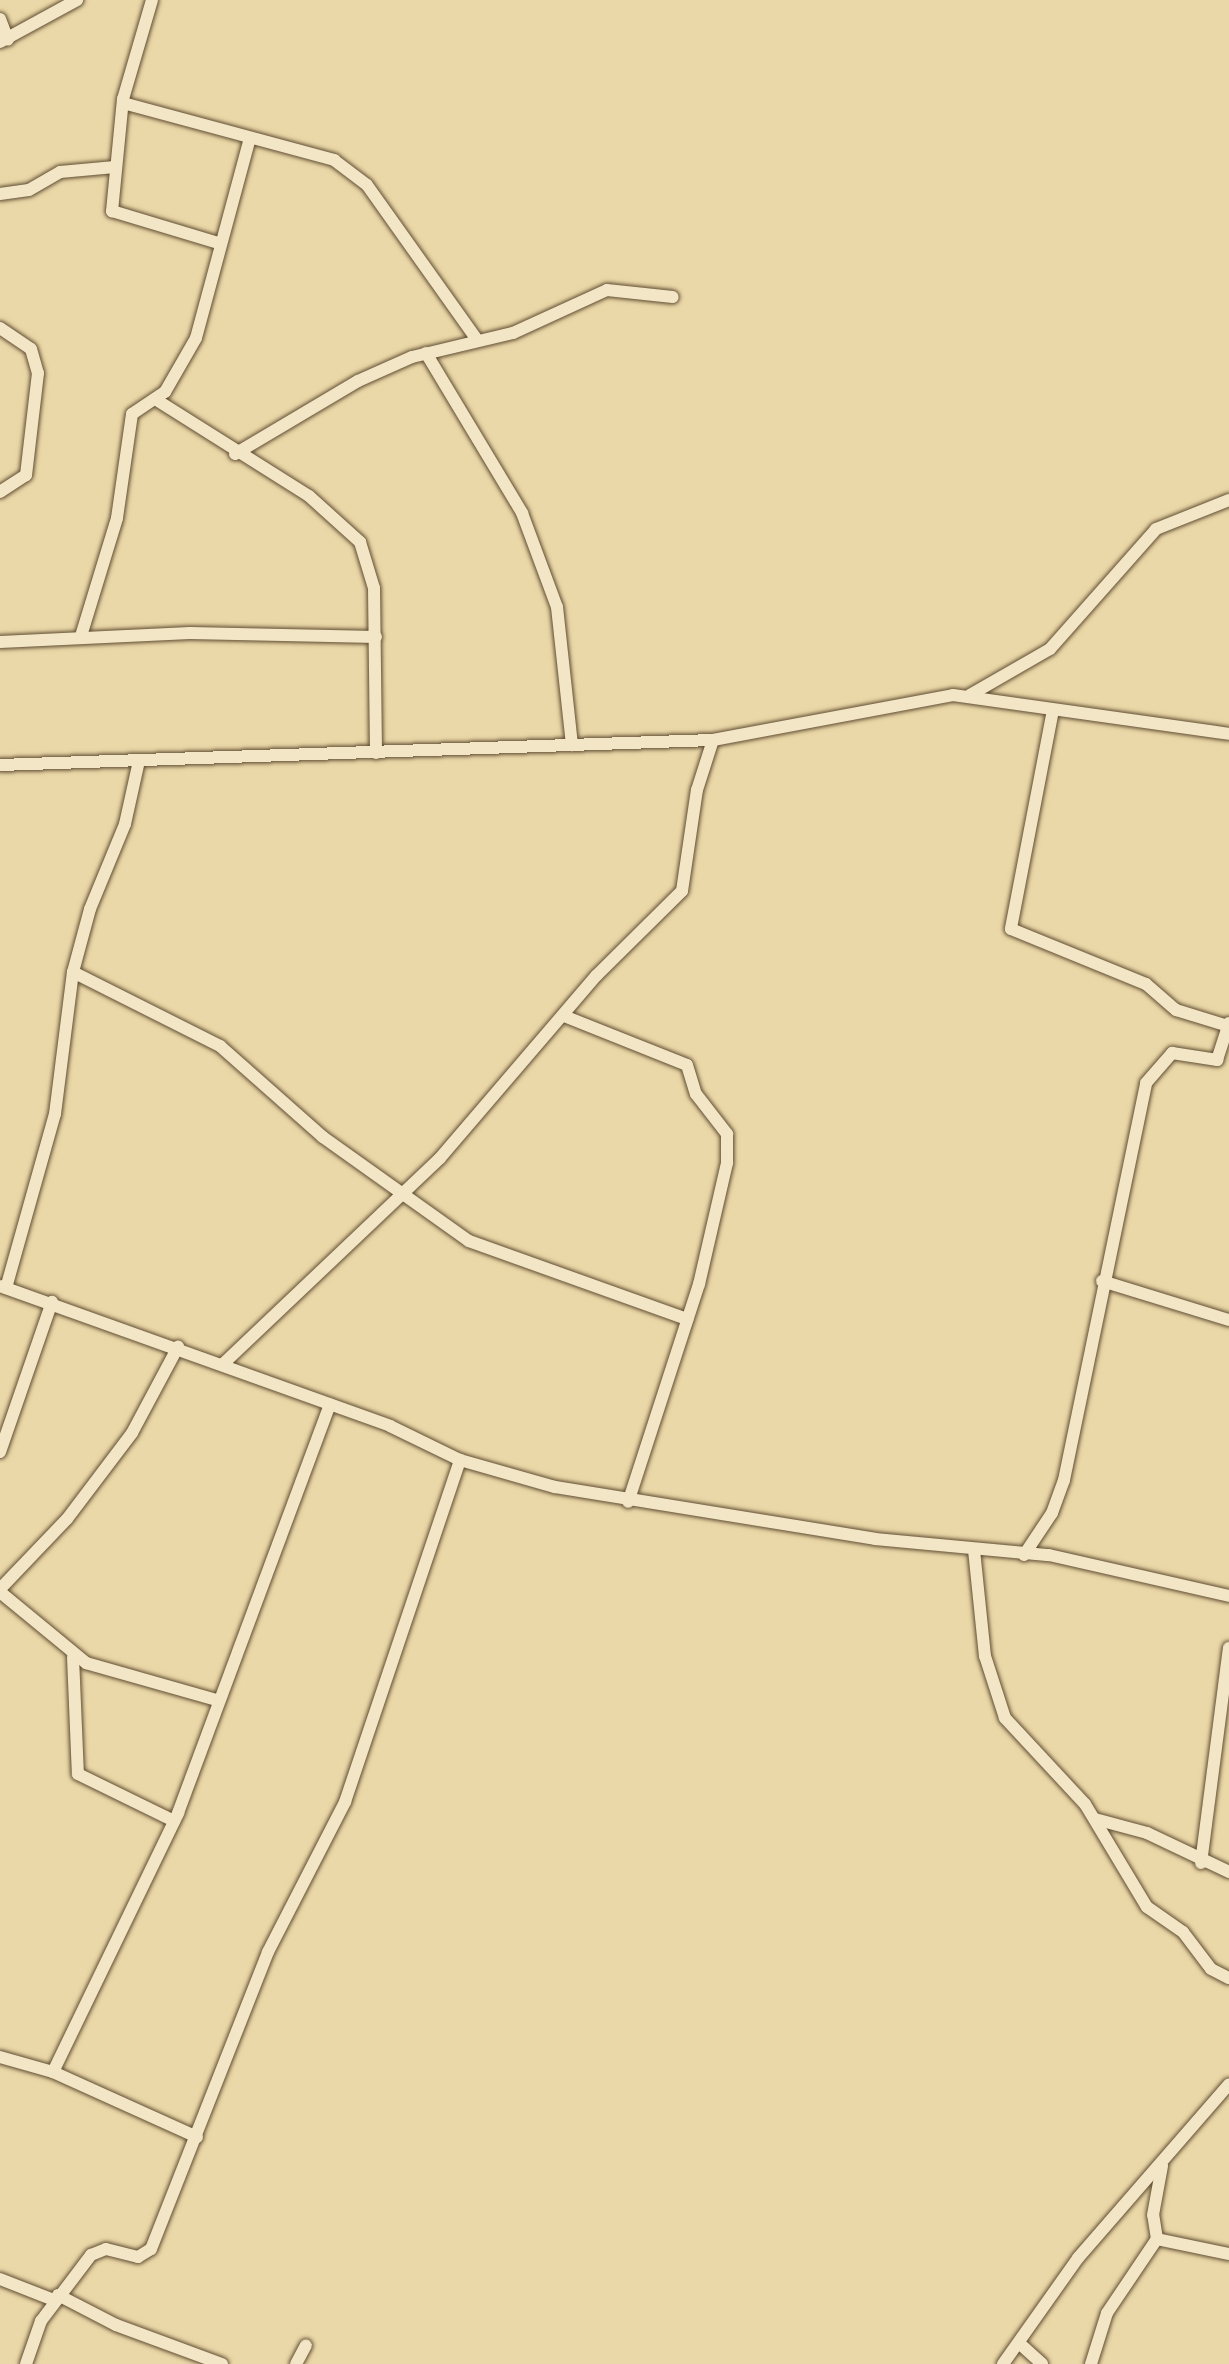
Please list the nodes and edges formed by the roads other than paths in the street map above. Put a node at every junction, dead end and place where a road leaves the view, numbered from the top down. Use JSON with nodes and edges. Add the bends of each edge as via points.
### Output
{"nodes":[{"id":1,"x":77,"y":0,"type":"edge"},
{"id":2,"x":152,"y":0,"type":"edge"},
{"id":3,"x":0,"y":19,"type":"edge"},
{"id":4,"x":4,"y":41,"type":"edge"},
{"id":5,"x":123,"y":103,"type":"junction"},
{"id":6,"x":250,"y":142,"type":"junction"},
{"id":7,"x":115,"y":166,"type":"junction"},
{"id":8,"x":0,"y":194,"type":"edge"},
{"id":9,"x":218,"y":242,"type":"junction"},
{"id":10,"x":673,"y":297,"type":"dead end"},
{"id":11,"x":0,"y":328,"type":"edge"},
{"id":12,"x":477,"y":340,"type":"junction"},
{"id":13,"x":426,"y":353,"type":"junction"},
{"id":14,"x":155,"y":399,"type":"junction"},
{"id":15,"x":236,"y":454,"type":"junction"},
{"id":16,"x":0,"y":492,"type":"edge"},
{"id":17,"x":1229,"y":500,"type":"edge"},
{"id":18,"x":81,"y":636,"type":"junction"},
{"id":19,"x":376,"y":637,"type":"junction"},
{"id":20,"x":0,"y":642,"type":"edge"},
{"id":21,"x":970,"y":695,"type":"junction"},
{"id":22,"x":1053,"y":710,"type":"junction"},
{"id":23,"x":1229,"y":734,"type":"edge"},
{"id":24,"x":713,"y":740,"type":"junction"},
{"id":25,"x":572,"y":744,"type":"junction"},
{"id":26,"x":376,"y":753,"type":"junction"},
{"id":27,"x":138,"y":761,"type":"junction"},
{"id":28,"x":0,"y":765,"type":"edge"},
{"id":29,"x":73,"y":972,"type":"junction"},
{"id":30,"x":564,"y":1016,"type":"junction"},
{"id":31,"x":1228,"y":1029,"type":"edge"},
{"id":32,"x":401,"y":1190,"type":"junction"},
{"id":33,"x":1102,"y":1282,"type":"junction"},
{"id":34,"x":3,"y":1287,"type":"edge"},
{"id":35,"x":52,"y":1302,"type":"junction"},
{"id":36,"x":686,"y":1319,"type":"junction"},
{"id":37,"x":1229,"y":1320,"type":"edge"},
{"id":38,"x":178,"y":1347,"type":"junction"},
{"id":39,"x":223,"y":1364,"type":"junction"},
{"id":40,"x":330,"y":1404,"type":"junction"},
{"id":41,"x":0,"y":1452,"type":"edge"},
{"id":42,"x":460,"y":1460,"type":"junction"},
{"id":43,"x":628,"y":1502,"type":"junction"},
{"id":44,"x":974,"y":1550,"type":"junction"},
{"id":45,"x":1024,"y":1555,"type":"junction"},
{"id":46,"x":0,"y":1590,"type":"edge"},
{"id":47,"x":1229,"y":1596,"type":"edge"},
{"id":48,"x":1229,"y":1648,"type":"edge"},
{"id":49,"x":73,"y":1657,"type":"junction"},
{"id":50,"x":217,"y":1700,"type":"junction"},
{"id":51,"x":1095,"y":1819,"type":"junction"},
{"id":52,"x":174,"y":1821,"type":"junction"},
{"id":53,"x":1201,"y":1862,"type":"junction"},
{"id":54,"x":1229,"y":1872,"type":"edge"},
{"id":55,"x":1229,"y":1978,"type":"edge"},
{"id":56,"x":0,"y":2057,"type":"edge"},
{"id":57,"x":53,"y":2072,"type":"junction"},
{"id":58,"x":1229,"y":2084,"type":"edge"},
{"id":59,"x":197,"y":2136,"type":"junction"},
{"id":60,"x":1164,"y":2158,"type":"junction"},
{"id":61,"x":1157,"y":2240,"type":"junction"},
{"id":62,"x":1229,"y":2254,"type":"edge"},
{"id":63,"x":0,"y":2280,"type":"edge"},
{"id":64,"x":56,"y":2298,"type":"junction"},
{"id":65,"x":1019,"y":2343,"type":"junction"},
{"id":66,"x":306,"y":2345,"type":"dead end"},
{"id":67,"x":26,"y":2364,"type":"edge"},
{"id":68,"x":222,"y":2364,"type":"edge"},
{"id":69,"x":296,"y":2364,"type":"edge"},
{"id":70,"x":1003,"y":2364,"type":"edge"},
{"id":71,"x":1042,"y":2364,"type":"edge"},
{"id":72,"x":1091,"y":2364,"type":"edge"}],
"edges":[{"from":1,"to":4,"type":"street"},
{"from":2,"to":5,"type":"street"},
{"from":3,"to":4,"type":"street"},
{"from":5,"to":6,"type":"street"},
{"from":5,"to":7,"type":"street"},
{"from":6,"to":9,"type":"street"},
{"from":6,"to":12,"type":"street","via":[[320,151],[367,186]]},
{"from":7,"to":8,"type":"street","via":[[60,172],[28,190]]},
{"from":7,"to":9,"type":"street","via":[[114,215]]},
{"from":9,"to":14,"type":"street","via":[[196,338]]},
{"from":10,"to":12,"type":"street","via":[[607,290],[513,332]]},
{"from":11,"to":16,"type":"street","via":[[31,349],[38,374],[26,475]]},
{"from":12,"to":13,"type":"street"},
{"from":13,"to":15,"type":"street","via":[[358,381]]},
{"from":13,"to":25,"type":"street","via":[[522,513],[557,607]]},
{"from":14,"to":15,"type":"street"},
{"from":14,"to":18,"type":"street","via":[[132,414],[117,518]]},
{"from":15,"to":19,"type":"street","via":[[309,496],[360,542],[374,588]]},
{"from":17,"to":21,"type":"street","via":[[1156,529],[1050,649]]},
{"from":18,"to":19,"type":"street"},
{"from":18,"to":20,"type":"street"},
{"from":19,"to":26,"type":"street"},
{"from":21,"to":22,"type":"street"},
{"from":21,"to":24,"type":"street","via":[[914,698]]},
{"from":22,"to":23,"type":"street"},
{"from":22,"to":31,"type":"street","via":[[1011,929],[1146,984],[1176,1010]]},
{"from":24,"to":25,"type":"street"},
{"from":24,"to":30,"type":"street","via":[[682,891]]},
{"from":25,"to":26,"type":"street"},
{"from":26,"to":27,"type":"street"},
{"from":27,"to":28,"type":"street"},
{"from":27,"to":29,"type":"street","via":[[125,824]]},
{"from":29,"to":32,"type":"street","via":[[220,1046],[323,1138]]},
{"from":29,"to":34,"type":"street","via":[[55,1114]]},
{"from":30,"to":32,"type":"street","via":[[440,1158]]},
{"from":30,"to":36,"type":"street","via":[[691,1068],[696,1094],[726,1134],[727,1163]]},
{"from":31,"to":33,"type":"street","via":[[1217,1060],[1172,1053],[1146,1083]]},
{"from":32,"to":36,"type":"street","via":[[469,1241]]},
{"from":32,"to":39,"type":"street"},
{"from":33,"to":37,"type":"street"},
{"from":33,"to":45,"type":"street","via":[[1064,1480]]},
{"from":34,"to":35,"type":"street"},
{"from":35,"to":38,"type":"street"},
{"from":35,"to":41,"type":"street"},
{"from":36,"to":43,"type":"street"},
{"from":38,"to":39,"type":"street"},
{"from":38,"to":46,"type":"street","via":[[132,1434],[68,1519]]},
{"from":39,"to":40,"type":"street"},
{"from":40,"to":42,"type":"street"},
{"from":40,"to":50,"type":"street"},
{"from":42,"to":43,"type":"street"},
{"from":42,"to":59,"type":"street","via":[[346,1802],[268,1952]]},
{"from":43,"to":44,"type":"street"},
{"from":44,"to":45,"type":"street"},
{"from":44,"to":51,"type":"street","via":[[985,1656],[1005,1718],[1047,1757]]},
{"from":45,"to":47,"type":"street"},
{"from":46,"to":49,"type":"street"},
{"from":48,"to":53,"type":"street"},
{"from":49,"to":50,"type":"street"},
{"from":49,"to":52,"type":"street","via":[[78,1774]]},
{"from":50,"to":52,"type":"street"},
{"from":51,"to":53,"type":"street","via":[[1147,1833]]},
{"from":51,"to":55,"type":"street","via":[[1147,1908],[1184,1932],[1205,1964]]},
{"from":52,"to":57,"type":"street"},
{"from":53,"to":54,"type":"street"},
{"from":56,"to":57,"type":"street"},
{"from":57,"to":59,"type":"street"},
{"from":58,"to":60,"type":"street"},
{"from":59,"to":64,"type":"street","via":[[151,2249],[138,2257],[94,2252]]},
{"from":60,"to":61,"type":"street","via":[[1153,2215]]},
{"from":60,"to":65,"type":"street","via":[[1078,2258]]},
{"from":61,"to":62,"type":"street"},
{"from":61,"to":72,"type":"street","via":[[1107,2313]]},
{"from":63,"to":64,"type":"street"},
{"from":64,"to":67,"type":"street"},
{"from":64,"to":68,"type":"street"},
{"from":65,"to":70,"type":"street"},
{"from":65,"to":71,"type":"street"},
{"from":66,"to":69,"type":"street"}]}
